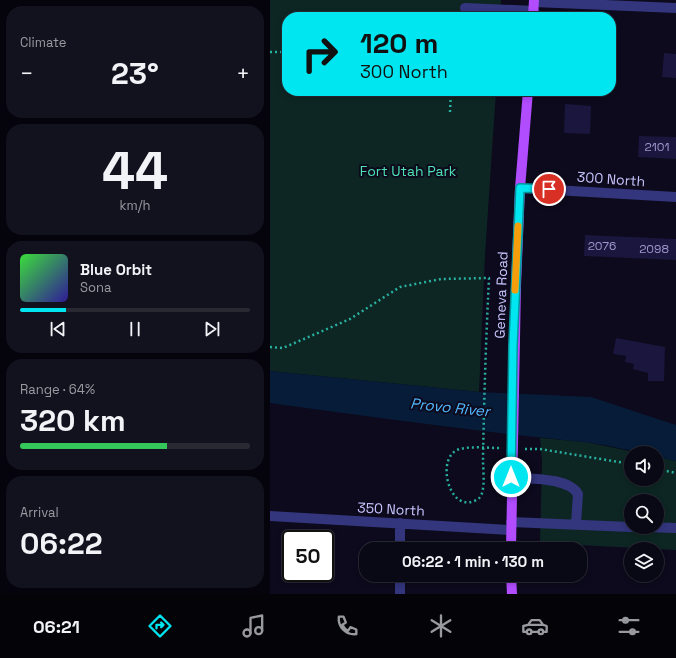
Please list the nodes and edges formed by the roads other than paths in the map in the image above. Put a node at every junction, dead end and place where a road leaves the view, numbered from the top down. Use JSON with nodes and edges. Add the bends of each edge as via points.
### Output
{"nodes":[{"id":1,"x":534,"y":7,"type":"edge"},
{"id":2,"x":465,"y":8,"type":"dead end"},
{"id":3,"x":676,"y":8,"type":"edge"},
{"id":4,"x":528,"y":96,"type":"edge"},
{"id":5,"x":520,"y":188,"type":"junction"},
{"id":6,"x":676,"y":197,"type":"edge"},
{"id":7,"x":511,"y":474,"type":"junction"},
{"id":8,"x":270,"y":516,"type":"edge"},
{"id":9,"x":400,"y":523,"type":"junction"},
{"id":10,"x":576,"y":524,"type":"junction"},
{"id":11,"x":510,"y":526,"type":"junction"},
{"id":12,"x":624,"y":526,"type":"edge"},
{"id":13,"x":664,"y":528,"type":"edge"},
{"id":14,"x":676,"y":528,"type":"edge"},
{"id":15,"x":400,"y":542,"type":"edge"},
{"id":16,"x":511,"y":542,"type":"edge"},
{"id":17,"x":400,"y":582,"type":"edge"},
{"id":18,"x":511,"y":582,"type":"edge"},
{"id":19,"x":400,"y":594,"type":"edge"},
{"id":20,"x":512,"y":594,"type":"edge"}],
"edges":[{"from":1,"to":2,"type":"street"},
{"from":1,"to":3,"type":"street"},
{"from":4,"to":5,"type":"main road","name":"Geneva Road"},
{"from":5,"to":6,"type":"street","name":"300 North"},
{"from":5,"to":7,"type":"main road","name":"Geneva Road","via":[[513,346]]},
{"from":7,"to":10,"type":"street","via":[[573,488],[578,494]]},
{"from":7,"to":11,"type":"main road","name":"Geneva Road"},
{"from":8,"to":9,"type":"street","name":"350 North"},
{"from":9,"to":11,"type":"street","name":"350 North"},
{"from":9,"to":15,"type":"street"},
{"from":10,"to":11,"type":"street","name":"350 North"},
{"from":10,"to":12,"type":"street","name":"350 North"},
{"from":11,"to":16,"type":"main road","name":"Geneva Road"},
{"from":13,"to":14,"type":"street"},
{"from":17,"to":19,"type":"street"},
{"from":18,"to":20,"type":"main road"}]}
